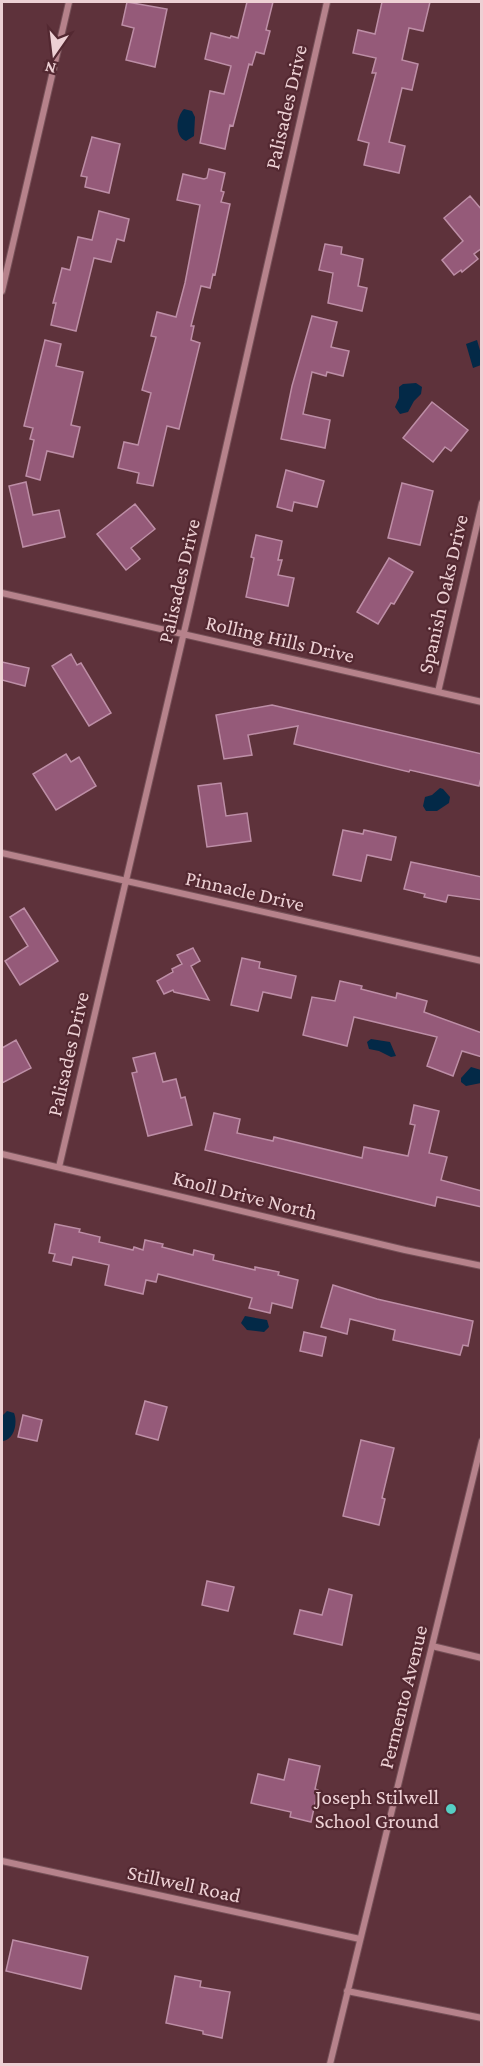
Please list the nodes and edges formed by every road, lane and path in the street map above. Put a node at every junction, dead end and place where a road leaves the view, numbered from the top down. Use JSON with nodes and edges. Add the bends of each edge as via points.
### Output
{"nodes":[{"id":1,"x":69,"y":2,"type":"edge"},
{"id":2,"x":327,"y":2,"type":"edge"},
{"id":3,"x":2,"y":291,"type":"edge"},
{"id":4,"x":482,"y":503,"type":"edge"},
{"id":5,"x":2,"y":593,"type":"edge"},
{"id":6,"x":183,"y":634,"type":"junction"},
{"id":7,"x":438,"y":692,"type":"junction"},
{"id":8,"x":482,"y":702,"type":"edge"},
{"id":9,"x":2,"y":853,"type":"edge"},
{"id":10,"x":126,"y":880,"type":"junction"},
{"id":11,"x":482,"y":962,"type":"edge"},
{"id":12,"x":2,"y":1154,"type":"edge"},
{"id":13,"x":59,"y":1167,"type":"junction"},
{"id":14,"x":482,"y":1266,"type":"edge"},
{"id":15,"x":482,"y":1441,"type":"edge"},
{"id":16,"x":432,"y":1646,"type":"junction"},
{"id":17,"x":482,"y":1658,"type":"edge"},
{"id":18,"x":2,"y":1861,"type":"edge"},
{"id":19,"x":360,"y":1939,"type":"junction"},
{"id":20,"x":347,"y":1991,"type":"junction"},
{"id":21,"x":482,"y":2018,"type":"edge"},
{"id":22,"x":330,"y":2064,"type":"edge"}],
"edges":[{"from":1,"to":3,"type":"street"},
{"from":2,"to":6,"type":"street","name":"Palisades Drive"},
{"from":4,"to":7,"type":"street","name":"Spanish Oaks Drive"},
{"from":5,"to":6,"type":"street","name":"Rolling Hills Drive"},
{"from":6,"to":7,"type":"street","name":"Rolling Hills Drive"},
{"from":6,"to":10,"type":"street","name":"Palisades Drive"},
{"from":7,"to":8,"type":"street","name":"Rolling Hills Drive"},
{"from":9,"to":10,"type":"street","name":"Pinnacle Drive"},
{"from":10,"to":11,"type":"street","name":"Pinnacle Drive"},
{"from":10,"to":13,"type":"street","name":"Palisades Drive"},
{"from":12,"to":13,"type":"street","name":"Knoll Drive North"},
{"from":13,"to":14,"type":"street","name":"Knoll Drive North"},
{"from":15,"to":16,"type":"street","name":"Permento Avenue"},
{"from":16,"to":17,"type":"street"},
{"from":16,"to":19,"type":"street","name":"Permento Avenue"},
{"from":18,"to":19,"type":"street","name":"Stillwell Road"},
{"from":19,"to":20,"type":"street","name":"Permento Avenue"},
{"from":20,"to":21,"type":"street"},
{"from":20,"to":22,"type":"street","name":"Permento Avenue"}]}
